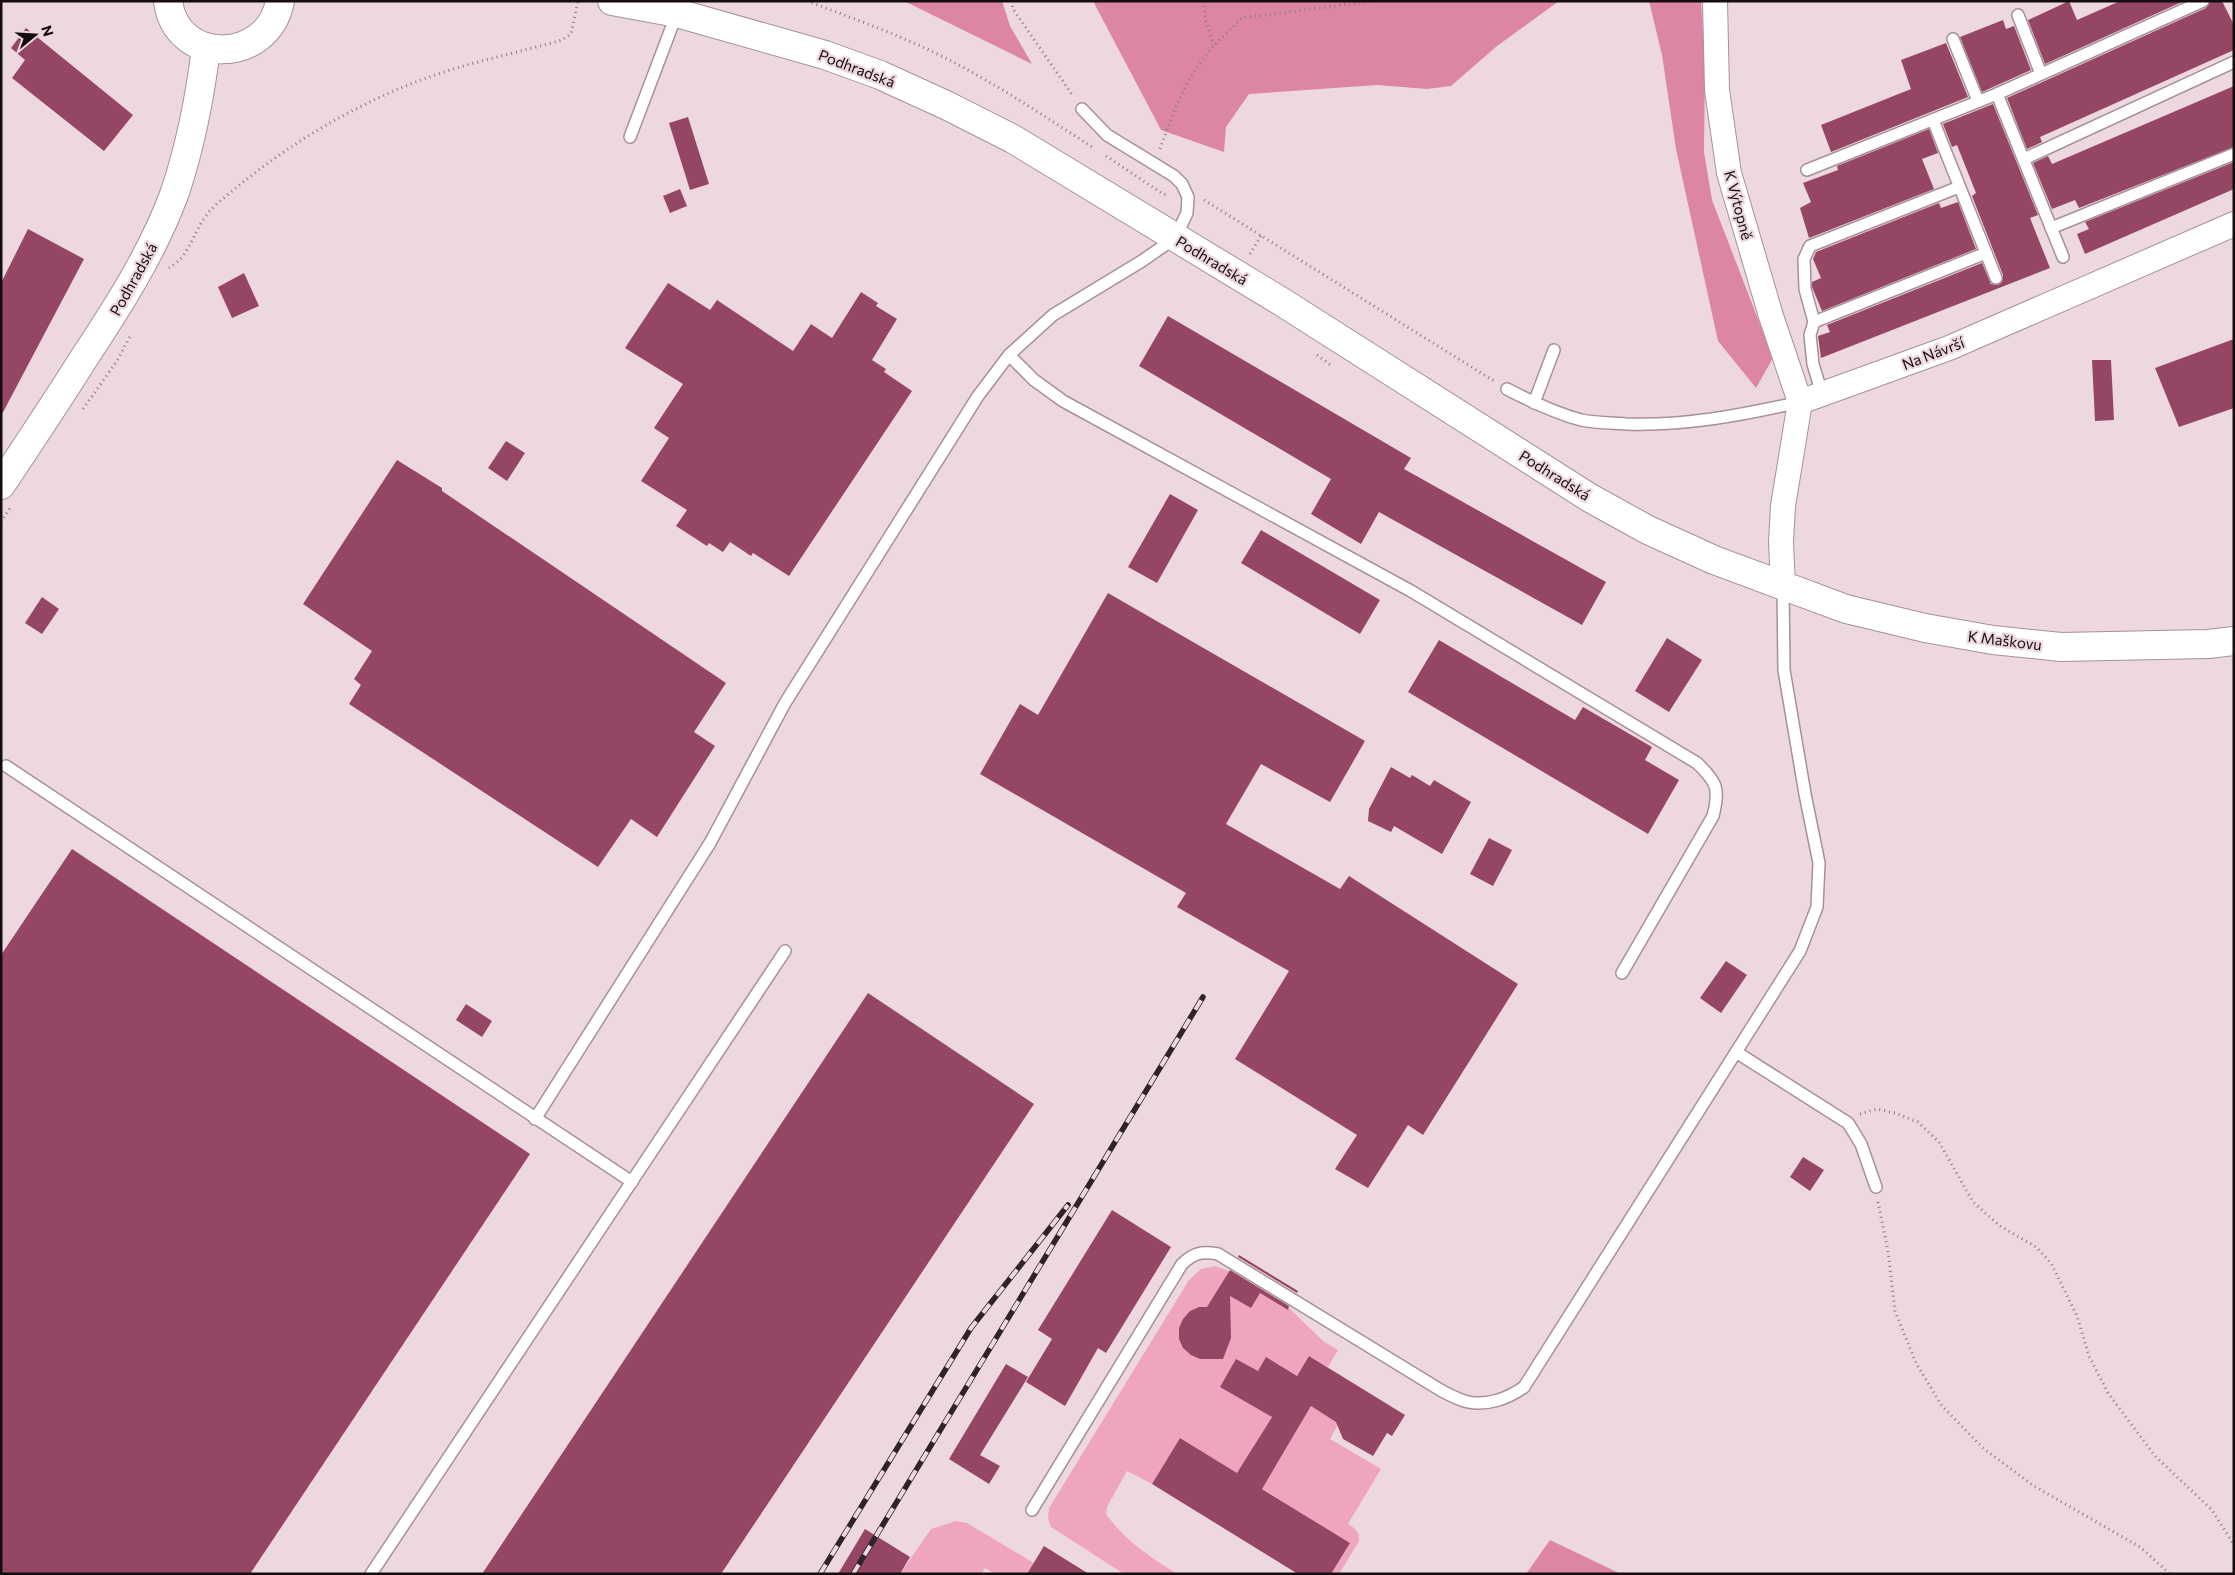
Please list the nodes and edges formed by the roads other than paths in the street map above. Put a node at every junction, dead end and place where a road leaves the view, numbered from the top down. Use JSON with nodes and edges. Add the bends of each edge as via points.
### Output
{"nodes":[{"id":1,"x":168,"y":1,"type":"edge"},
{"id":2,"x":280,"y":1,"type":"edge"},
{"id":3,"x":612,"y":1,"type":"edge"},
{"id":4,"x":1715,"y":1,"type":"edge"},
{"id":5,"x":2203,"y":1,"type":"edge"},
{"id":6,"x":678,"y":13,"type":"junction"},
{"id":7,"x":2018,"y":15,"type":"dead end"},
{"id":8,"x":1953,"y":39,"type":"dead end"},
{"id":9,"x":206,"y":48,"type":"junction"},
{"id":10,"x":2234,"y":62,"type":"edge"},
{"id":11,"x":2041,"y":74,"type":"junction"},
{"id":12,"x":1997,"y":94,"type":"junction"},
{"id":13,"x":1978,"y":102,"type":"junction"},
{"id":14,"x":1082,"y":108,"type":"road end"},
{"id":15,"x":1933,"y":120,"type":"junction"},
{"id":16,"x":630,"y":137,"type":"dead end"},
{"id":17,"x":2234,"y":154,"type":"edge"},
{"id":18,"x":2024,"y":159,"type":"junction"},
{"id":19,"x":1807,"y":170,"type":"dead end"},
{"id":20,"x":1959,"y":187,"type":"junction"},
{"id":21,"x":2234,"y":224,"type":"edge"},
{"id":22,"x":2052,"y":228,"type":"junction"},
{"id":23,"x":1175,"y":238,"type":"junction"},
{"id":24,"x":1986,"y":253,"type":"junction"},
{"id":25,"x":2063,"y":257,"type":"dead end"},
{"id":26,"x":1996,"y":278,"type":"dead end"},
{"id":27,"x":1814,"y":322,"type":"junction"},
{"id":28,"x":1554,"y":350,"type":"dead end"},
{"id":29,"x":1009,"y":355,"type":"junction"},
{"id":30,"x":1507,"y":389,"type":"road end"},
{"id":31,"x":1822,"y":394,"type":"junction"},
{"id":32,"x":1800,"y":402,"type":"junction"},
{"id":33,"x":1534,"y":403,"type":"junction"},
{"id":34,"x":6,"y":496,"type":"edge"},
{"id":35,"x":1783,"y":587,"type":"junction"},
{"id":36,"x":2234,"y":641,"type":"edge"},
{"id":37,"x":3,"y":767,"type":"edge"},
{"id":38,"x":785,"y":951,"type":"dead end"},
{"id":39,"x":1622,"y":973,"type":"dead end"},
{"id":40,"x":1736,"y":1052,"type":"junction"},
{"id":41,"x":535,"y":1119,"type":"junction"},
{"id":42,"x":632,"y":1182,"type":"junction"},
{"id":43,"x":1876,"y":1187,"type":"road end"},
{"id":44,"x":1032,"y":1510,"type":"dead end"},
{"id":45,"x":371,"y":1574,"type":"edge"}],
"edges":[{"from":1,"to":9,"type":"main road","via":[[178,28]]},
{"from":2,"to":9,"type":"main road","via":[[271,26],[253,42],[230,50]]},
{"from":3,"to":6,"type":"main road","name":"Podhradská"},
{"from":4,"to":32,"type":"street","name":"K Výtopně","via":[[1717,90],[1729,173]]},
{"from":5,"to":11,"type":"lane"},
{"from":6,"to":16,"type":"lane"},
{"from":6,"to":23,"type":"main road","name":"Podhradská","via":[[825,55],[880,75],[1012,139]]},
{"from":7,"to":11,"type":"lane"},
{"from":8,"to":13,"type":"lane"},
{"from":9,"to":34,"type":"main road","name":"Podhradská","via":[[192,136],[154,241]]},
{"from":10,"to":18,"type":"lane"},
{"from":11,"to":12,"type":"lane"},
{"from":12,"to":13,"type":"lane"},
{"from":12,"to":18,"type":"lane"},
{"from":13,"to":15,"type":"lane"},
{"from":14,"to":23,"type":"lane","via":[[1107,135],[1182,184],[1188,197],[1187,213]]},
{"from":15,"to":19,"type":"lane"},
{"from":15,"to":20,"type":"lane"},
{"from":17,"to":22,"type":"lane"},
{"from":18,"to":22,"type":"lane"},
{"from":20,"to":24,"type":"lane"},
{"from":20,"to":27,"type":"lane","via":[[1810,246],[1804,259],[1805,289]]},
{"from":21,"to":31,"type":"street","name":"Na Návrší","via":[[1949,348]]},
{"from":22,"to":25,"type":"lane"},
{"from":23,"to":29,"type":"lane","via":[[1053,314]]},
{"from":23,"to":35,"type":"main road","name":"Podhradská","via":[[1282,302],[1590,498],[1648,530]]},
{"from":24,"to":26,"type":"lane"},
{"from":24,"to":27,"type":"lane"},
{"from":27,"to":31,"type":"lane","via":[[1810,335],[1812,364]]},
{"from":28,"to":33,"type":"lane"},
{"from":29,"to":39,"type":"lane","via":[[1034,380],[1063,401],[1411,591],[1697,763],[1712,777],[1718,797],[1713,816]]},
{"from":29,"to":41,"type":"lane","via":[[978,396],[785,703],[710,843]]},
{"from":30,"to":33,"type":"lane"},
{"from":31,"to":32,"type":"street","name":"Na Návrší"},
{"from":32,"to":33,"type":"lane","via":[[1720,419],[1648,425],[1582,420]]},
{"from":32,"to":35,"type":"street","via":[[1783,506]]},
{"from":35,"to":36,"type":"main road","name":"K Maškovu","via":[[1884,619],[1993,640],[2060,647]]},
{"from":35,"to":40,"type":"lane","via":[[1784,670],[1820,863],[1817,907],[1800,952]]},
{"from":37,"to":41,"type":"lane"},
{"from":38,"to":42,"type":"lane"},
{"from":40,"to":43,"type":"lane","via":[[1848,1123],[1861,1144]]},
{"from":40,"to":44,"type":"lane","via":[[1524,1387],[1510,1397],[1468,1402],[1442,1391],[1218,1254],[1202,1251],[1191,1255],[1182,1264]]},
{"from":41,"to":42,"type":"lane"},
{"from":42,"to":45,"type":"lane"}]}
